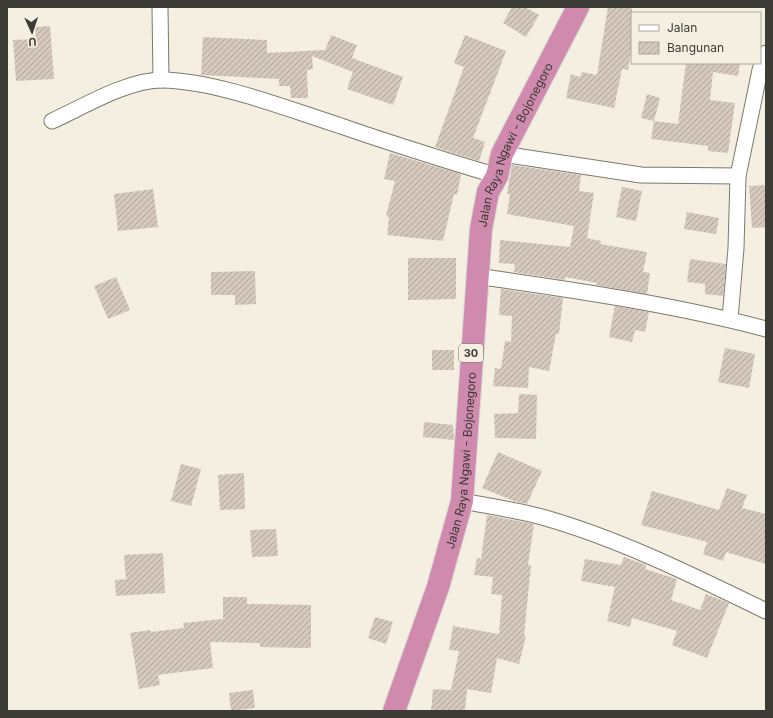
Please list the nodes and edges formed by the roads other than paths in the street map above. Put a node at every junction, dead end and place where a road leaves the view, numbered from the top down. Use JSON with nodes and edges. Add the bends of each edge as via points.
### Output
{"nodes":[{"id":1,"x":160,"y":7,"type":"edge"},
{"id":2,"x":578,"y":7,"type":"edge"},
{"id":3,"x":766,"y":53,"type":"edge"},
{"id":4,"x":161,"y":80,"type":"junction"},
{"id":5,"x":52,"y":122,"type":"dead end"},
{"id":6,"x":502,"y":154,"type":"junction"},
{"id":7,"x":497,"y":176,"type":"junction"},
{"id":8,"x":738,"y":176,"type":"junction"},
{"id":9,"x":476,"y":276,"type":"junction"},
{"id":10,"x":730,"y":319,"type":"junction"},
{"id":11,"x":766,"y":329,"type":"edge"},
{"id":12,"x":462,"y":501,"type":"junction"},
{"id":13,"x":766,"y":612,"type":"edge"},
{"id":14,"x":394,"y":711,"type":"edge"}],
"edges":[{"from":1,"to":4,"type":"street"},
{"from":2,"to":6,"type":"highway","name":"Jalan Raya Ngawi - Bojonegoro","number":"30"},
{"from":3,"to":8,"type":"street","via":[[760,70]]},
{"from":4,"to":5,"type":"street","via":[[125,87]]},
{"from":4,"to":7,"type":"street","via":[[243,94]]},
{"from":6,"to":7,"type":"highway","name":"Jalan Raya Ngawi - Bojonegoro","number":"30"},
{"from":6,"to":8,"type":"street","via":[[641,175]]},
{"from":7,"to":9,"type":"highway","name":"Jalan Raya Ngawi - Bojonegoro","number":"30","via":[[488,192]]},
{"from":8,"to":10,"type":"street","via":[[736,248]]},
{"from":9,"to":10,"type":"street","via":[[609,296]]},
{"from":9,"to":12,"type":"highway","name":"Jalan Raya Ngawi - Bojonegoro","number":"30"},
{"from":10,"to":11,"type":"street"},
{"from":12,"to":13,"type":"street","via":[[542,518],[614,542],[678,568]]},
{"from":12,"to":14,"type":"highway","name":"Jalan Raya Ngawi - Bojonegoro","number":"30","via":[[438,587]]}]}
